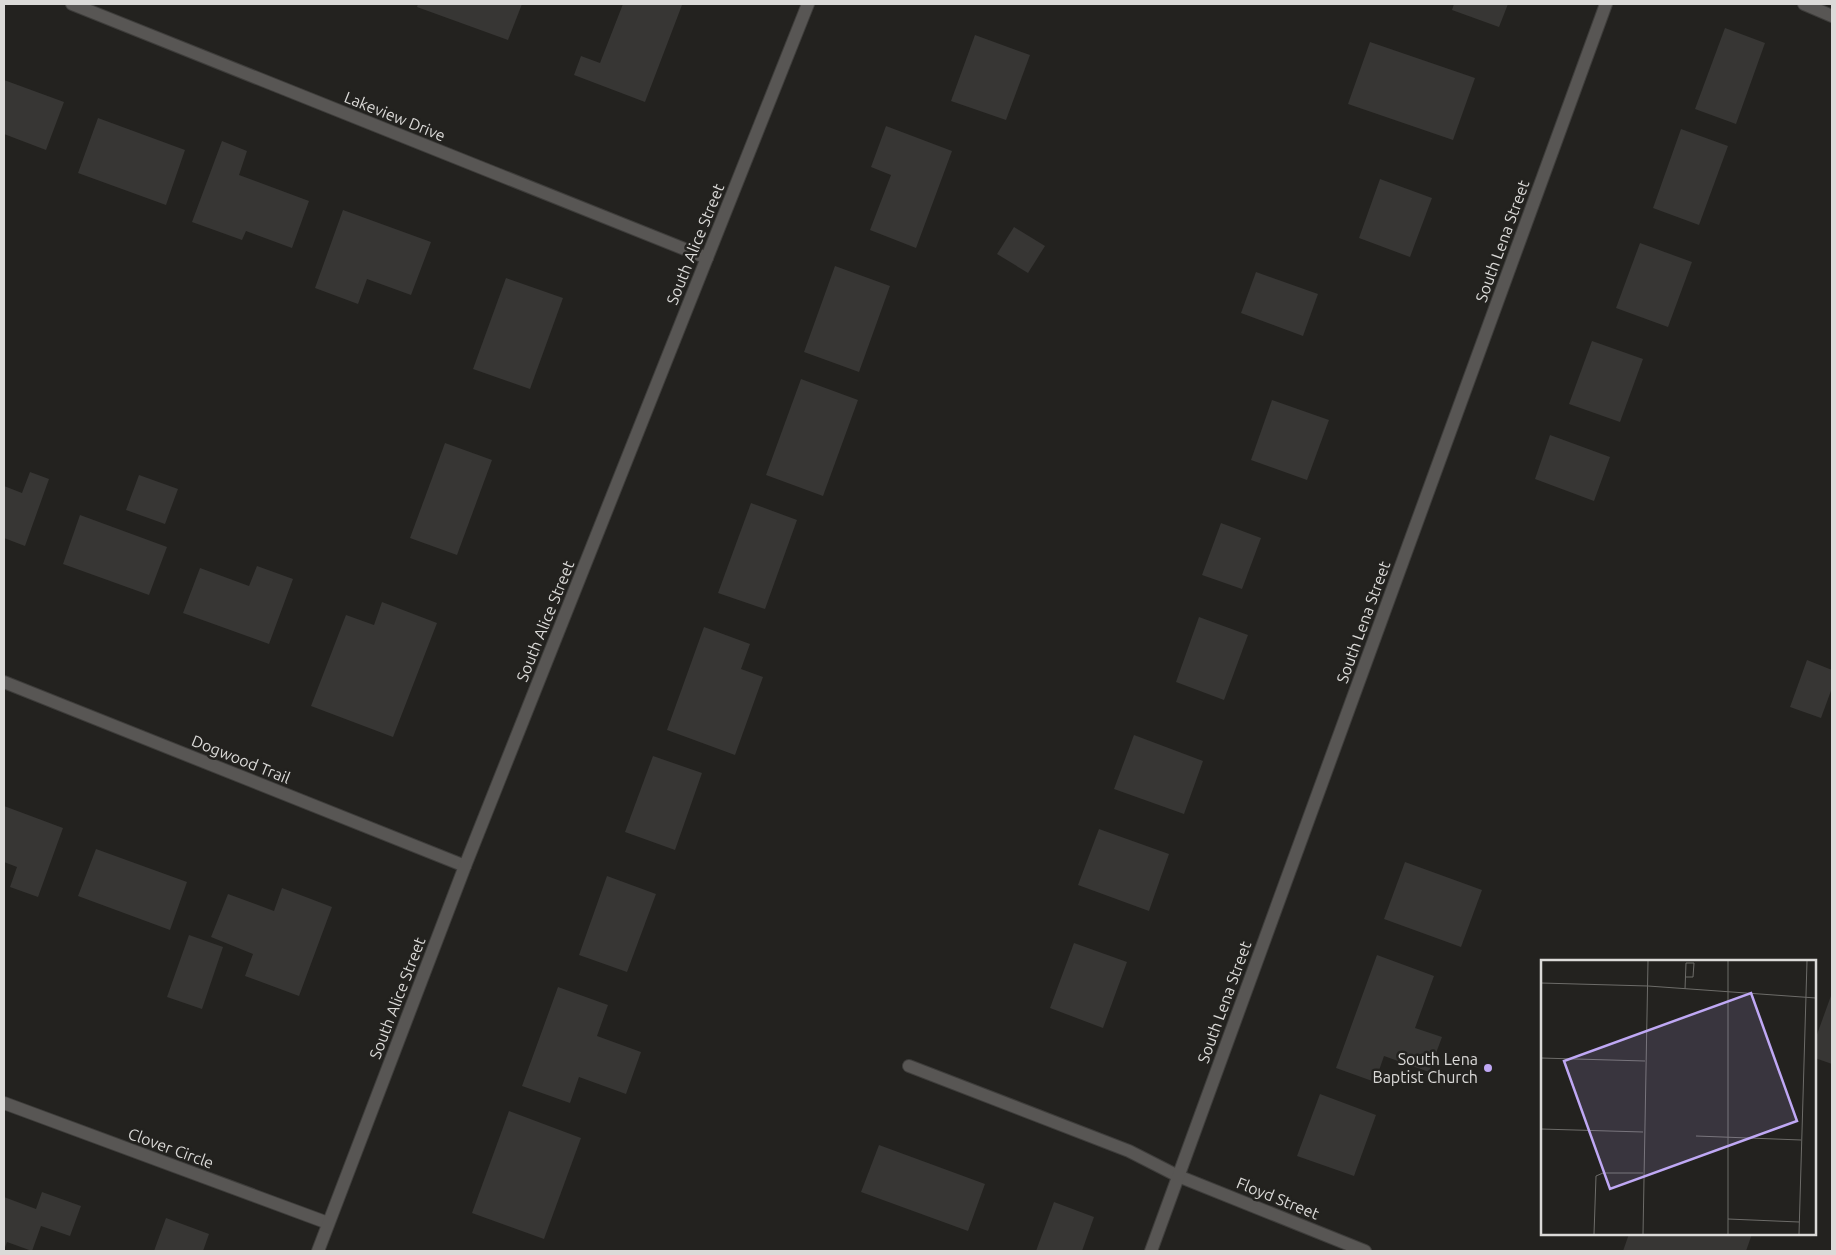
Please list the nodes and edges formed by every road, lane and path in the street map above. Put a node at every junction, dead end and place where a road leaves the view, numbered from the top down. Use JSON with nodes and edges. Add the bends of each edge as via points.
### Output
{"nodes":[{"id":1,"x":72,"y":4,"type":"edge"},
{"id":2,"x":808,"y":4,"type":"edge"},
{"id":3,"x":1606,"y":4,"type":"edge"},
{"id":4,"x":1804,"y":4,"type":"edge"},
{"id":5,"x":1832,"y":16,"type":"edge"},
{"id":6,"x":707,"y":258,"type":"junction"},
{"id":7,"x":4,"y":682,"type":"edge"},
{"id":8,"x":465,"y":866,"type":"junction"},
{"id":9,"x":908,"y":1066,"type":"dead end"},
{"id":10,"x":4,"y":1103,"type":"edge"},
{"id":11,"x":1178,"y":1176,"type":"junction"},
{"id":12,"x":328,"y":1223,"type":"junction"},
{"id":13,"x":318,"y":1251,"type":"edge"},
{"id":14,"x":1151,"y":1251,"type":"edge"},
{"id":15,"x":1365,"y":1251,"type":"edge"}],
"edges":[{"from":1,"to":6,"type":"street","name":"Lakeview Drive"},
{"from":2,"to":6,"type":"street","name":"South Alice Street"},
{"from":3,"to":11,"type":"street","name":"South Lena Street"},
{"from":4,"to":5,"type":"street"},
{"from":6,"to":8,"type":"street","name":"South Alice Street"},
{"from":7,"to":8,"type":"street","name":"Dogwood Trail"},
{"from":8,"to":12,"type":"street","name":"South Alice Street"},
{"from":9,"to":11,"type":"street","name":"Floyd Street","via":[[1129,1151]]},
{"from":10,"to":12,"type":"street","name":"Clover Circle"},
{"from":11,"to":14,"type":"street","name":"South Lena Street"},
{"from":11,"to":15,"type":"street","name":"Floyd Street"},
{"from":12,"to":13,"type":"street","name":"South Alice Street"}]}
